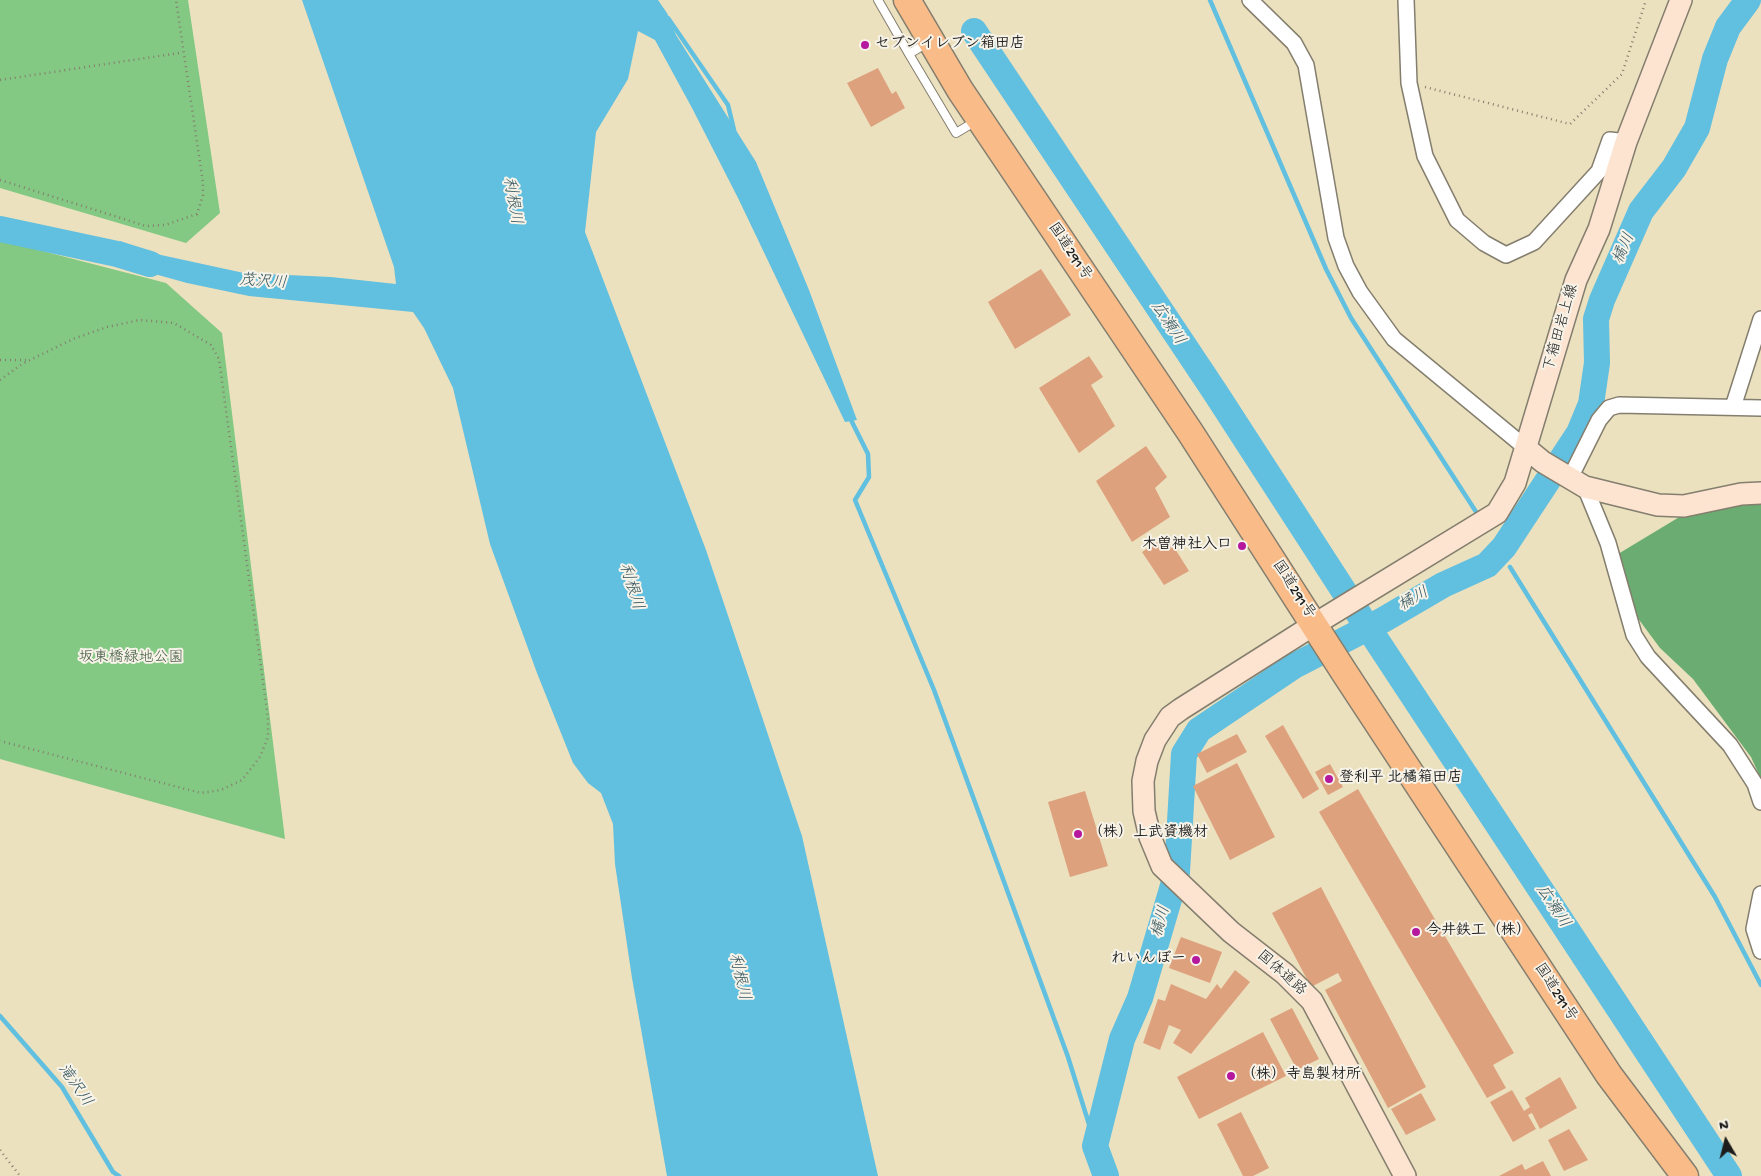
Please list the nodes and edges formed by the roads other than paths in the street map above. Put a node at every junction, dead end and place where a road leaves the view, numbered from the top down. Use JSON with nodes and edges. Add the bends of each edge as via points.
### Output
{"nodes":[{"id":1,"x":878,"y":0,"type":"edge"},
{"id":2,"x":907,"y":0,"type":"edge"},
{"id":3,"x":1250,"y":0,"type":"edge"},
{"id":4,"x":1406,"y":0,"type":"edge"},
{"id":5,"x":1681,"y":0,"type":"edge"},
{"id":6,"x":931,"y":41,"type":"junction"},
{"id":7,"x":909,"y":54,"type":"junction"},
{"id":8,"x":979,"y":119,"type":"junction"},
{"id":9,"x":1626,"y":142,"type":"junction"},
{"id":10,"x":1761,"y":319,"type":"edge"},
{"id":11,"x":1733,"y":407,"type":"junction"},
{"id":12,"x":1761,"y":408,"type":"edge"},
{"id":13,"x":1526,"y":448,"type":"junction"},
{"id":14,"x":1573,"y":480,"type":"junction"},
{"id":15,"x":1761,"y":493,"type":"edge"},
{"id":16,"x":1319,"y":632,"type":"junction"},
{"id":17,"x":1761,"y":802,"type":"edge"},
{"id":18,"x":1761,"y":894,"type":"edge"},
{"id":19,"x":1761,"y":951,"type":"edge"},
{"id":20,"x":1405,"y":1176,"type":"edge"},
{"id":21,"x":1685,"y":1176,"type":"edge"}],
"edges":[{"from":1,"to":7,"type":"lane"},
{"from":2,"to":6,"type":"highway","name":"国道291号"},
{"from":3,"to":13,"type":"street","via":[[1294,43],[1306,65],[1336,238],[1360,292],[1394,339]]},
{"from":4,"to":9,"type":"street","via":[[1409,83],[1424,156],[1456,220],[1484,242],[1506,255],[1534,242],[1599,171],[1610,140]]},
{"from":5,"to":9,"type":"street","name":"下箱田岩上線"},
{"from":6,"to":7,"type":"lane"},
{"from":6,"to":8,"type":"highway","name":"国道291号"},
{"from":7,"to":8,"type":"lane","via":[[956,133]]},
{"from":8,"to":16,"type":"highway","name":"国道291号","via":[[1190,432]]},
{"from":9,"to":13,"type":"street","name":"下箱田岩上線","via":[[1599,229],[1576,280]]},
{"from":10,"to":11,"type":"street"},
{"from":11,"to":12,"type":"street"},
{"from":11,"to":14,"type":"street","via":[[1619,405],[1609,408],[1599,420]]},
{"from":13,"to":14,"type":"street"},
{"from":13,"to":16,"type":"street","name":"下箱田岩上線","via":[[1515,483],[1497,513],[1339,610]]},
{"from":14,"to":15,"type":"street","via":[[1658,505],[1684,506]]},
{"from":14,"to":17,"type":"street","via":[[1608,543],[1634,635],[1648,657],[1735,751],[1755,784]]},
{"from":16,"to":20,"type":"street","name":"国体道路","via":[[1170,717],[1146,762],[1144,811],[1162,866],[1231,932],[1298,985],[1312,1001]]},
{"from":16,"to":21,"type":"highway","name":"国道291号","via":[[1608,1075]]},
{"from":18,"to":19,"type":"street","via":[[1754,929]]}]}
